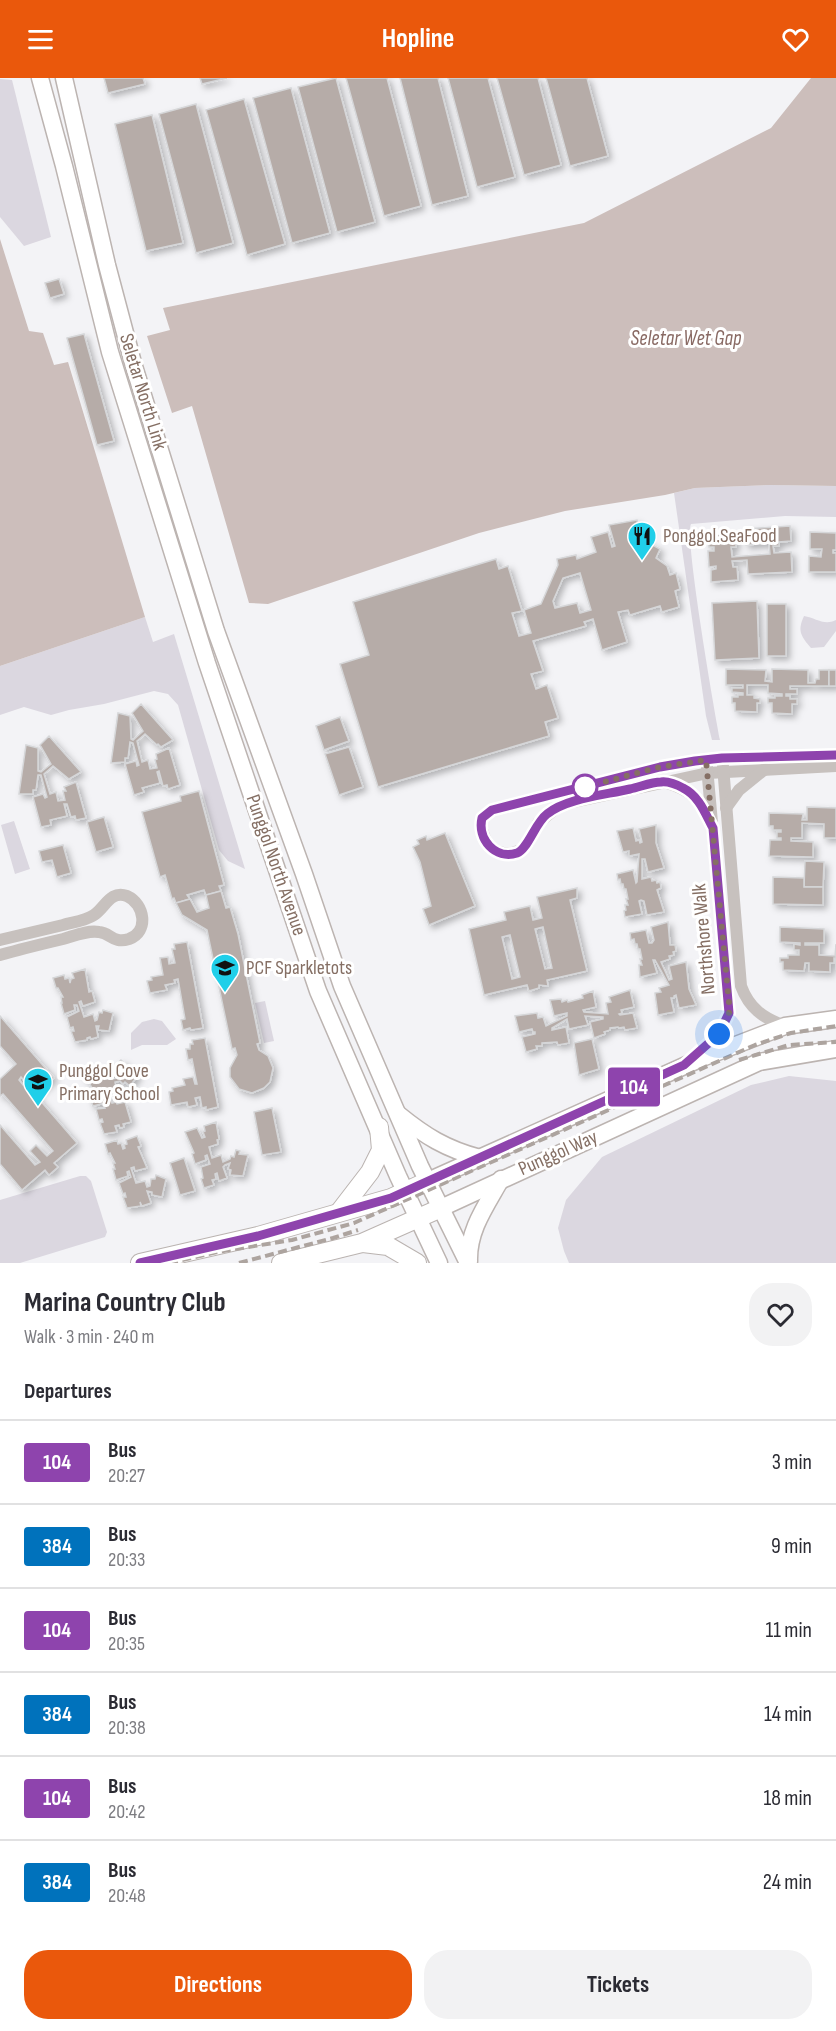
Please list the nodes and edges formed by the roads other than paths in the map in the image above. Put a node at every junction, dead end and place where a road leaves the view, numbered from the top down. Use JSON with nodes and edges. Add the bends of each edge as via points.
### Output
{"nodes":[{"id":1,"x":40,"y":78,"type":"edge"},
{"id":2,"x":64,"y":78,"type":"edge"},
{"id":3,"x":207,"y":663,"type":"joint"},
{"id":4,"x":241,"y":700,"type":"joint"},
{"id":5,"x":836,"y":755,"type":"edge"},
{"id":6,"x":722,"y":758,"type":"junction"},
{"id":7,"x":707,"y":766,"type":"junction"},
{"id":8,"x":836,"y":766,"type":"edge"},
{"id":9,"x":765,"y":769,"type":"junction"},
{"id":10,"x":723,"y":772,"type":"junction"},
{"id":11,"x":663,"y":781,"type":"junction"},
{"id":12,"x":725,"y":809,"type":"junction"},
{"id":13,"x":713,"y":828,"type":"junction"},
{"id":14,"x":0,"y":939,"type":"edge"},
{"id":15,"x":0,"y":955,"type":"edge"},
{"id":16,"x":836,"y":1019,"type":"edge"},
{"id":17,"x":785,"y":1026,"type":"junction"},
{"id":18,"x":836,"y":1049,"type":"edge"},
{"id":19,"x":684,"y":1065,"type":"junction"},
{"id":20,"x":395,"y":1111,"type":"junction"},
{"id":21,"x":379,"y":1127,"type":"junction"},
{"id":22,"x":480,"y":1158,"type":"junction"},
{"id":23,"x":501,"y":1179,"type":"junction"},
{"id":24,"x":428,"y":1181,"type":"junction"},
{"id":25,"x":406,"y":1191,"type":"junction"},
{"id":26,"x":441,"y":1208,"type":"junction"},
{"id":27,"x":340,"y":1211,"type":"junction"},
{"id":28,"x":419,"y":1219,"type":"junction"},
{"id":29,"x":362,"y":1243,"type":"junction"},
{"id":30,"x":140,"y":1263,"type":"edge"},
{"id":31,"x":281,"y":1263,"type":"edge"},
{"id":32,"x":417,"y":1263,"type":"edge"},
{"id":33,"x":439,"y":1263,"type":"edge"},
{"id":34,"x":468,"y":1263,"type":"edge"}],
"edges":[{"from":1,"to":3,"type":"main road","name":"Seletar North Link","via":[[110,352]]},
{"from":2,"to":4,"type":"main road","name":"Seletar North Link","via":[[133,363]]},
{"from":3,"to":21,"type":"main road","name":"Punggol North Avenue","via":[[318,991]]},
{"from":4,"to":20,"type":"main road","name":"Punggol North Avenue","via":[[342,986]]},
{"from":5,"to":6,"type":"street"},
{"from":6,"to":7,"type":"street"},
{"from":6,"to":10,"type":"street","name":"Northshore Walk"},
{"from":7,"to":10,"type":"street"},
{"from":7,"to":11,"type":"street"},
{"from":7,"to":11,"type":"street","via":[[660,767],[492,810],[482,818],[483,836],[494,850],[518,852],[528,843],[538,823],[560,805]]},
{"from":7,"to":13,"type":"street","name":"Northshore Walk"},
{"from":8,"to":9,"type":"street"},
{"from":9,"to":10,"type":"street"},
{"from":9,"to":12,"type":"street","via":[[739,790]]},
{"from":10,"to":12,"type":"street","name":"Northshore Walk"},
{"from":11,"to":13,"type":"street","name":"Northshore Walk","via":[[692,794]]},
{"from":12,"to":17,"type":"street","name":"Northshore Walk","via":[[741,986],[754,1009]]},
{"from":13,"to":19,"type":"street","name":"Northshore Walk","via":[[729,1013],[719,1034]]},
{"from":14,"to":15,"type":"street","via":[[88,918],[119,895],[137,903],[142,912],[140,929],[126,940],[118,941],[99,932],[82,933]]},
{"from":16,"to":17,"type":"main road","name":"Punggol Way"},
{"from":17,"to":19,"type":"main road","name":"Punggol Way"},
{"from":18,"to":23,"type":"main road","name":"Punggol Way","via":[[759,1062]]},
{"from":19,"to":22,"type":"main road","name":"Punggol Way"},
{"from":20,"to":22,"type":"main road","via":[[442,1145]]},
{"from":20,"to":24,"type":"main road","name":"Punggol North Avenue"},
{"from":21,"to":25,"type":"main road","name":"Punggol North Avenue"},
{"from":21,"to":27,"type":"main road","via":[[381,1150],[370,1172]]},
{"from":22,"to":24,"type":"main road","name":"Punggol Way"},
{"from":23,"to":26,"type":"main road","name":"Punggol Way"},
{"from":23,"to":34,"type":"main road","via":[[475,1226]]},
{"from":24,"to":25,"type":"main road","name":"Punggol Way"},
{"from":24,"to":26,"type":"main road","name":"Punggol North Avenue"},
{"from":25,"to":27,"type":"main road","name":"Punggol Way"},
{"from":25,"to":28,"type":"main road","name":"Punggol North Avenue"},
{"from":26,"to":28,"type":"main road","name":"Punggol Way"},
{"from":26,"to":34,"type":"main road","name":"Punggol North Avenue"},
{"from":27,"to":30,"type":"main road","name":"Punggol Way","via":[[258,1236]]},
{"from":28,"to":29,"type":"main road","name":"Punggol Way"},
{"from":28,"to":33,"type":"main road","name":"Punggol North Avenue"},
{"from":29,"to":31,"type":"main road","name":"Punggol Way"},
{"from":29,"to":32,"type":"main road","via":[[388,1246]]}]}
